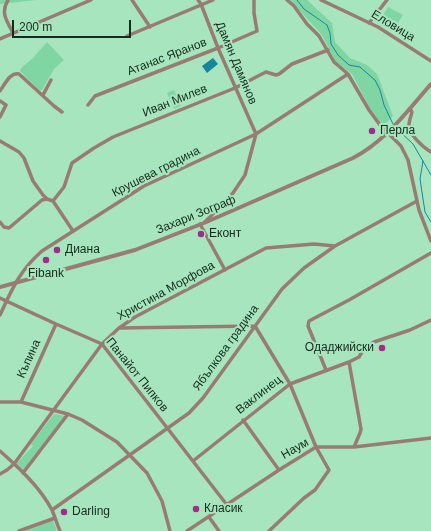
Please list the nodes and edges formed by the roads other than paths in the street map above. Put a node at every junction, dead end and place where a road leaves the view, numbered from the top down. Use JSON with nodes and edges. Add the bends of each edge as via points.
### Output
{"nodes":[{"id":1,"x":8,"y":0,"type":"edge"},
{"id":2,"x":91,"y":0,"type":"edge"},
{"id":3,"x":132,"y":0,"type":"edge"},
{"id":4,"x":198,"y":0,"type":"edge"},
{"id":5,"x":213,"y":0,"type":"edge"},
{"id":6,"x":254,"y":0,"type":"edge"},
{"id":7,"x":287,"y":0,"type":"edge"},
{"id":8,"x":321,"y":0,"type":"edge"},
{"id":9,"x":387,"y":0,"type":"edge"},
{"id":10,"x":202,"y":4,"type":"junction"},
{"id":11,"x":369,"y":23,"type":"junction"},
{"id":12,"x":150,"y":27,"type":"junction"},
{"id":13,"x":14,"y":33,"type":"junction"},
{"id":14,"x":127,"y":36,"type":"dead end"},
{"id":15,"x":0,"y":39,"type":"edge"},
{"id":16,"x":218,"y":48,"type":"junction"},
{"id":17,"x":328,"y":50,"type":"junction"},
{"id":18,"x":431,"y":61,"type":"edge"},
{"id":19,"x":348,"y":74,"type":"junction"},
{"id":20,"x":51,"y":80,"type":"dead end"},
{"id":21,"x":431,"y":84,"type":"edge"},
{"id":22,"x":235,"y":88,"type":"junction"},
{"id":23,"x":0,"y":91,"type":"edge"},
{"id":24,"x":43,"y":95,"type":"junction"},
{"id":25,"x":0,"y":101,"type":"edge"},
{"id":26,"x":88,"y":105,"type":"dead end"},
{"id":27,"x":410,"y":109,"type":"junction"},
{"id":28,"x":62,"y":112,"type":"dead end"},
{"id":29,"x":0,"y":117,"type":"edge"},
{"id":30,"x":390,"y":131,"type":"junction"},
{"id":31,"x":256,"y":134,"type":"junction"},
{"id":32,"x":0,"y":141,"type":"edge"},
{"id":33,"x":431,"y":152,"type":"edge"},
{"id":34,"x":47,"y":199,"type":"junction"},
{"id":35,"x":417,"y":201,"type":"junction"},
{"id":36,"x":53,"y":202,"type":"junction"},
{"id":37,"x":0,"y":222,"type":"edge"},
{"id":38,"x":202,"y":224,"type":"junction"},
{"id":39,"x":73,"y":230,"type":"junction"},
{"id":40,"x":431,"y":241,"type":"edge"},
{"id":41,"x":335,"y":246,"type":"junction"},
{"id":42,"x":431,"y":253,"type":"edge"},
{"id":43,"x":225,"y":270,"type":"junction"},
{"id":44,"x":15,"y":284,"type":"junction"},
{"id":45,"x":0,"y":287,"type":"edge"},
{"id":46,"x":0,"y":298,"type":"edge"},
{"id":47,"x":6,"y":301,"type":"junction"},
{"id":48,"x":0,"y":315,"type":"edge"},
{"id":49,"x":431,"y":320,"type":"edge"},
{"id":50,"x":56,"y":324,"type":"junction"},
{"id":51,"x":255,"y":326,"type":"junction"},
{"id":52,"x":119,"y":328,"type":"junction"},
{"id":53,"x":102,"y":344,"type":"junction"},
{"id":54,"x":350,"y":362,"type":"junction"},
{"id":55,"x":326,"y":370,"type":"junction"},
{"id":56,"x":290,"y":384,"type":"junction"},
{"id":57,"x":0,"y":402,"type":"edge"},
{"id":58,"x":21,"y":402,"type":"junction"},
{"id":59,"x":54,"y":410,"type":"junction"},
{"id":60,"x":68,"y":414,"type":"junction"},
{"id":61,"x":243,"y":420,"type":"junction"},
{"id":62,"x":168,"y":429,"type":"junction"},
{"id":63,"x":431,"y":438,"type":"edge"},
{"id":64,"x":316,"y":447,"type":"junction"},
{"id":65,"x":354,"y":447,"type":"junction"},
{"id":66,"x":0,"y":451,"type":"edge"},
{"id":67,"x":130,"y":455,"type":"junction"},
{"id":68,"x":193,"y":461,"type":"junction"},
{"id":69,"x":14,"y":464,"type":"junction"},
{"id":70,"x":279,"y":470,"type":"junction"},
{"id":71,"x":23,"y":473,"type":"junction"},
{"id":72,"x":0,"y":474,"type":"edge"},
{"id":73,"x":227,"y":505,"type":"junction"},
{"id":74,"x":52,"y":510,"type":"junction"},
{"id":75,"x":209,"y":517,"type":"junction"},
{"id":76,"x":55,"y":518,"type":"junction"},
{"id":77,"x":22,"y":531,"type":"edge"},
{"id":78,"x":60,"y":531,"type":"edge"},
{"id":79,"x":170,"y":531,"type":"edge"},
{"id":80,"x":187,"y":531,"type":"edge"},
{"id":81,"x":219,"y":531,"type":"edge"},
{"id":82,"x":269,"y":531,"type":"edge"}],
"edges":[{"from":1,"to":13,"type":"street","via":[[3,14]]},
{"from":2,"to":13,"type":"street"},
{"from":3,"to":12,"type":"street"},
{"from":4,"to":10,"type":"street","name":"Дамян Дамянов"},
{"from":5,"to":10,"type":"street"},
{"from":6,"to":16,"type":"street","name":"Атанас Яранов","via":[[257,31]]},
{"from":7,"to":17,"type":"street"},
{"from":8,"to":11,"type":"street","name":"Еловица"},
{"from":9,"to":11,"type":"street"},
{"from":10,"to":12,"type":"street"},
{"from":10,"to":16,"type":"street","name":"Дамян Дамянов"},
{"from":11,"to":18,"type":"street","name":"Еловица"},
{"from":12,"to":14,"type":"street"},
{"from":13,"to":15,"type":"street"},
{"from":16,"to":22,"type":"street","name":"Дамян Дамянов"},
{"from":16,"to":26,"type":"street","name":"Атанас Яранов","via":[[95,96]]},
{"from":17,"to":19,"type":"street","via":[[334,62]]},
{"from":17,"to":22,"type":"street","name":"Иван Милев","via":[[292,64],[279,74],[266,72]]},
{"from":19,"to":30,"type":"street","via":[[369,110],[383,129]]},
{"from":19,"to":31,"type":"street","name":"Крушева градина"},
{"from":20,"to":24,"type":"street"},
{"from":21,"to":27,"type":"street","name":"Захари Зограф"},
{"from":22,"to":31,"type":"street","name":"Дамян Дамянов"},
{"from":22,"to":36,"type":"street","name":"Иван Милев","via":[[113,137],[87,152],[72,163],[64,187]]},
{"from":23,"to":24,"type":"street","via":[[16,73]]},
{"from":24,"to":28,"type":"street"},
{"from":25,"to":29,"type":"street","via":[[6,105]]},
{"from":27,"to":30,"type":"street","name":"Захари Зограф"},
{"from":27,"to":33,"type":"street","via":[[410,132]]},
{"from":30,"to":35,"type":"street","via":[[408,160]]},
{"from":30,"to":38,"type":"street","name":"Захари Зограф","via":[[373,146],[353,158]]},
{"from":31,"to":38,"type":"street","via":[[245,175],[233,193]]},
{"from":31,"to":39,"type":"street","name":"Крушева градина","via":[[144,186]]},
{"from":32,"to":34,"type":"street","via":[[19,152],[24,158],[33,181]]},
{"from":34,"to":36,"type":"street"},
{"from":34,"to":37,"type":"street","via":[[42,200],[9,228]]},
{"from":35,"to":40,"type":"street"},
{"from":35,"to":41,"type":"street","name":"Ябълкова градина"},
{"from":36,"to":39,"type":"street"},
{"from":38,"to":43,"type":"street"},
{"from":38,"to":44,"type":"street","name":"Захари Зограф","via":[[135,250]]},
{"from":39,"to":44,"type":"street","name":"Крушева градина","via":[[32,260]]},
{"from":41,"to":43,"type":"street","name":"Христина Морфова","via":[[314,244],[266,248]]},
{"from":41,"to":51,"type":"street","name":"Ябълкова градина","via":[[304,268],[282,289]]},
{"from":42,"to":55,"type":"street","via":[[309,321],[308,326]]},
{"from":43,"to":52,"type":"street","name":"Христина Морфова"},
{"from":44,"to":45,"type":"street","name":"Захари Зограф"},
{"from":44,"to":47,"type":"street","name":"Крушева градина"},
{"from":46,"to":47,"type":"street","name":"Панайот Пипков"},
{"from":47,"to":48,"type":"street","name":"Крушева градина"},
{"from":47,"to":50,"type":"street","name":"Панайот Пипков"},
{"from":49,"to":54,"type":"street","name":"Ваклинец","via":[[374,342]]},
{"from":50,"to":53,"type":"street","name":"Панайот Пипков"},
{"from":50,"to":58,"type":"street","name":"Къпина"},
{"from":51,"to":52,"type":"street"},
{"from":51,"to":56,"type":"street"},
{"from":51,"to":62,"type":"street","name":"Ябълкова градина","via":[[203,398]]},
{"from":52,"to":53,"type":"street","name":"Христина Морфова"},
{"from":53,"to":59,"type":"street","name":"Христина Морфова"},
{"from":53,"to":62,"type":"street","name":"Панайот Пипков"},
{"from":54,"to":55,"type":"street","name":"Ваклинец"},
{"from":54,"to":65,"type":"street","via":[[360,430]]},
{"from":55,"to":56,"type":"street","name":"Ваклинец"},
{"from":56,"to":61,"type":"street","name":"Ваклинец"},
{"from":56,"to":64,"type":"street"},
{"from":57,"to":58,"type":"street"},
{"from":58,"to":59,"type":"street"},
{"from":59,"to":60,"type":"street"},
{"from":59,"to":69,"type":"street","name":"Христина Морфова"},
{"from":60,"to":67,"type":"street","via":[[98,429]]},
{"from":60,"to":71,"type":"street"},
{"from":61,"to":68,"type":"street","name":"Ваклинец"},
{"from":61,"to":70,"type":"street"},
{"from":62,"to":67,"type":"street","name":"Ябълкова градина"},
{"from":62,"to":68,"type":"street","name":"Панайот Пипков"},
{"from":63,"to":65,"type":"street","name":"Наум"},
{"from":64,"to":65,"type":"street","name":"Наум"},
{"from":64,"to":70,"type":"street","name":"Наум"},
{"from":64,"to":82,"type":"street","via":[[328,467],[328,474],[315,490]]},
{"from":66,"to":69,"type":"street"},
{"from":67,"to":74,"type":"street","name":"Ябълкова градина"},
{"from":67,"to":79,"type":"street","via":[[147,473],[162,501]]},
{"from":68,"to":73,"type":"street","name":"Панайот Пипков"},
{"from":69,"to":71,"type":"street"},
{"from":69,"to":72,"type":"street","name":"Христина Морфова"},
{"from":70,"to":73,"type":"street","name":"Наум"},
{"from":71,"to":74,"type":"street"},
{"from":73,"to":75,"type":"street","name":"Наум"},
{"from":74,"to":76,"type":"street"},
{"from":75,"to":80,"type":"street","name":"Наум"},
{"from":75,"to":81,"type":"street"},
{"from":76,"to":77,"type":"street"},
{"from":76,"to":78,"type":"street"}]}
